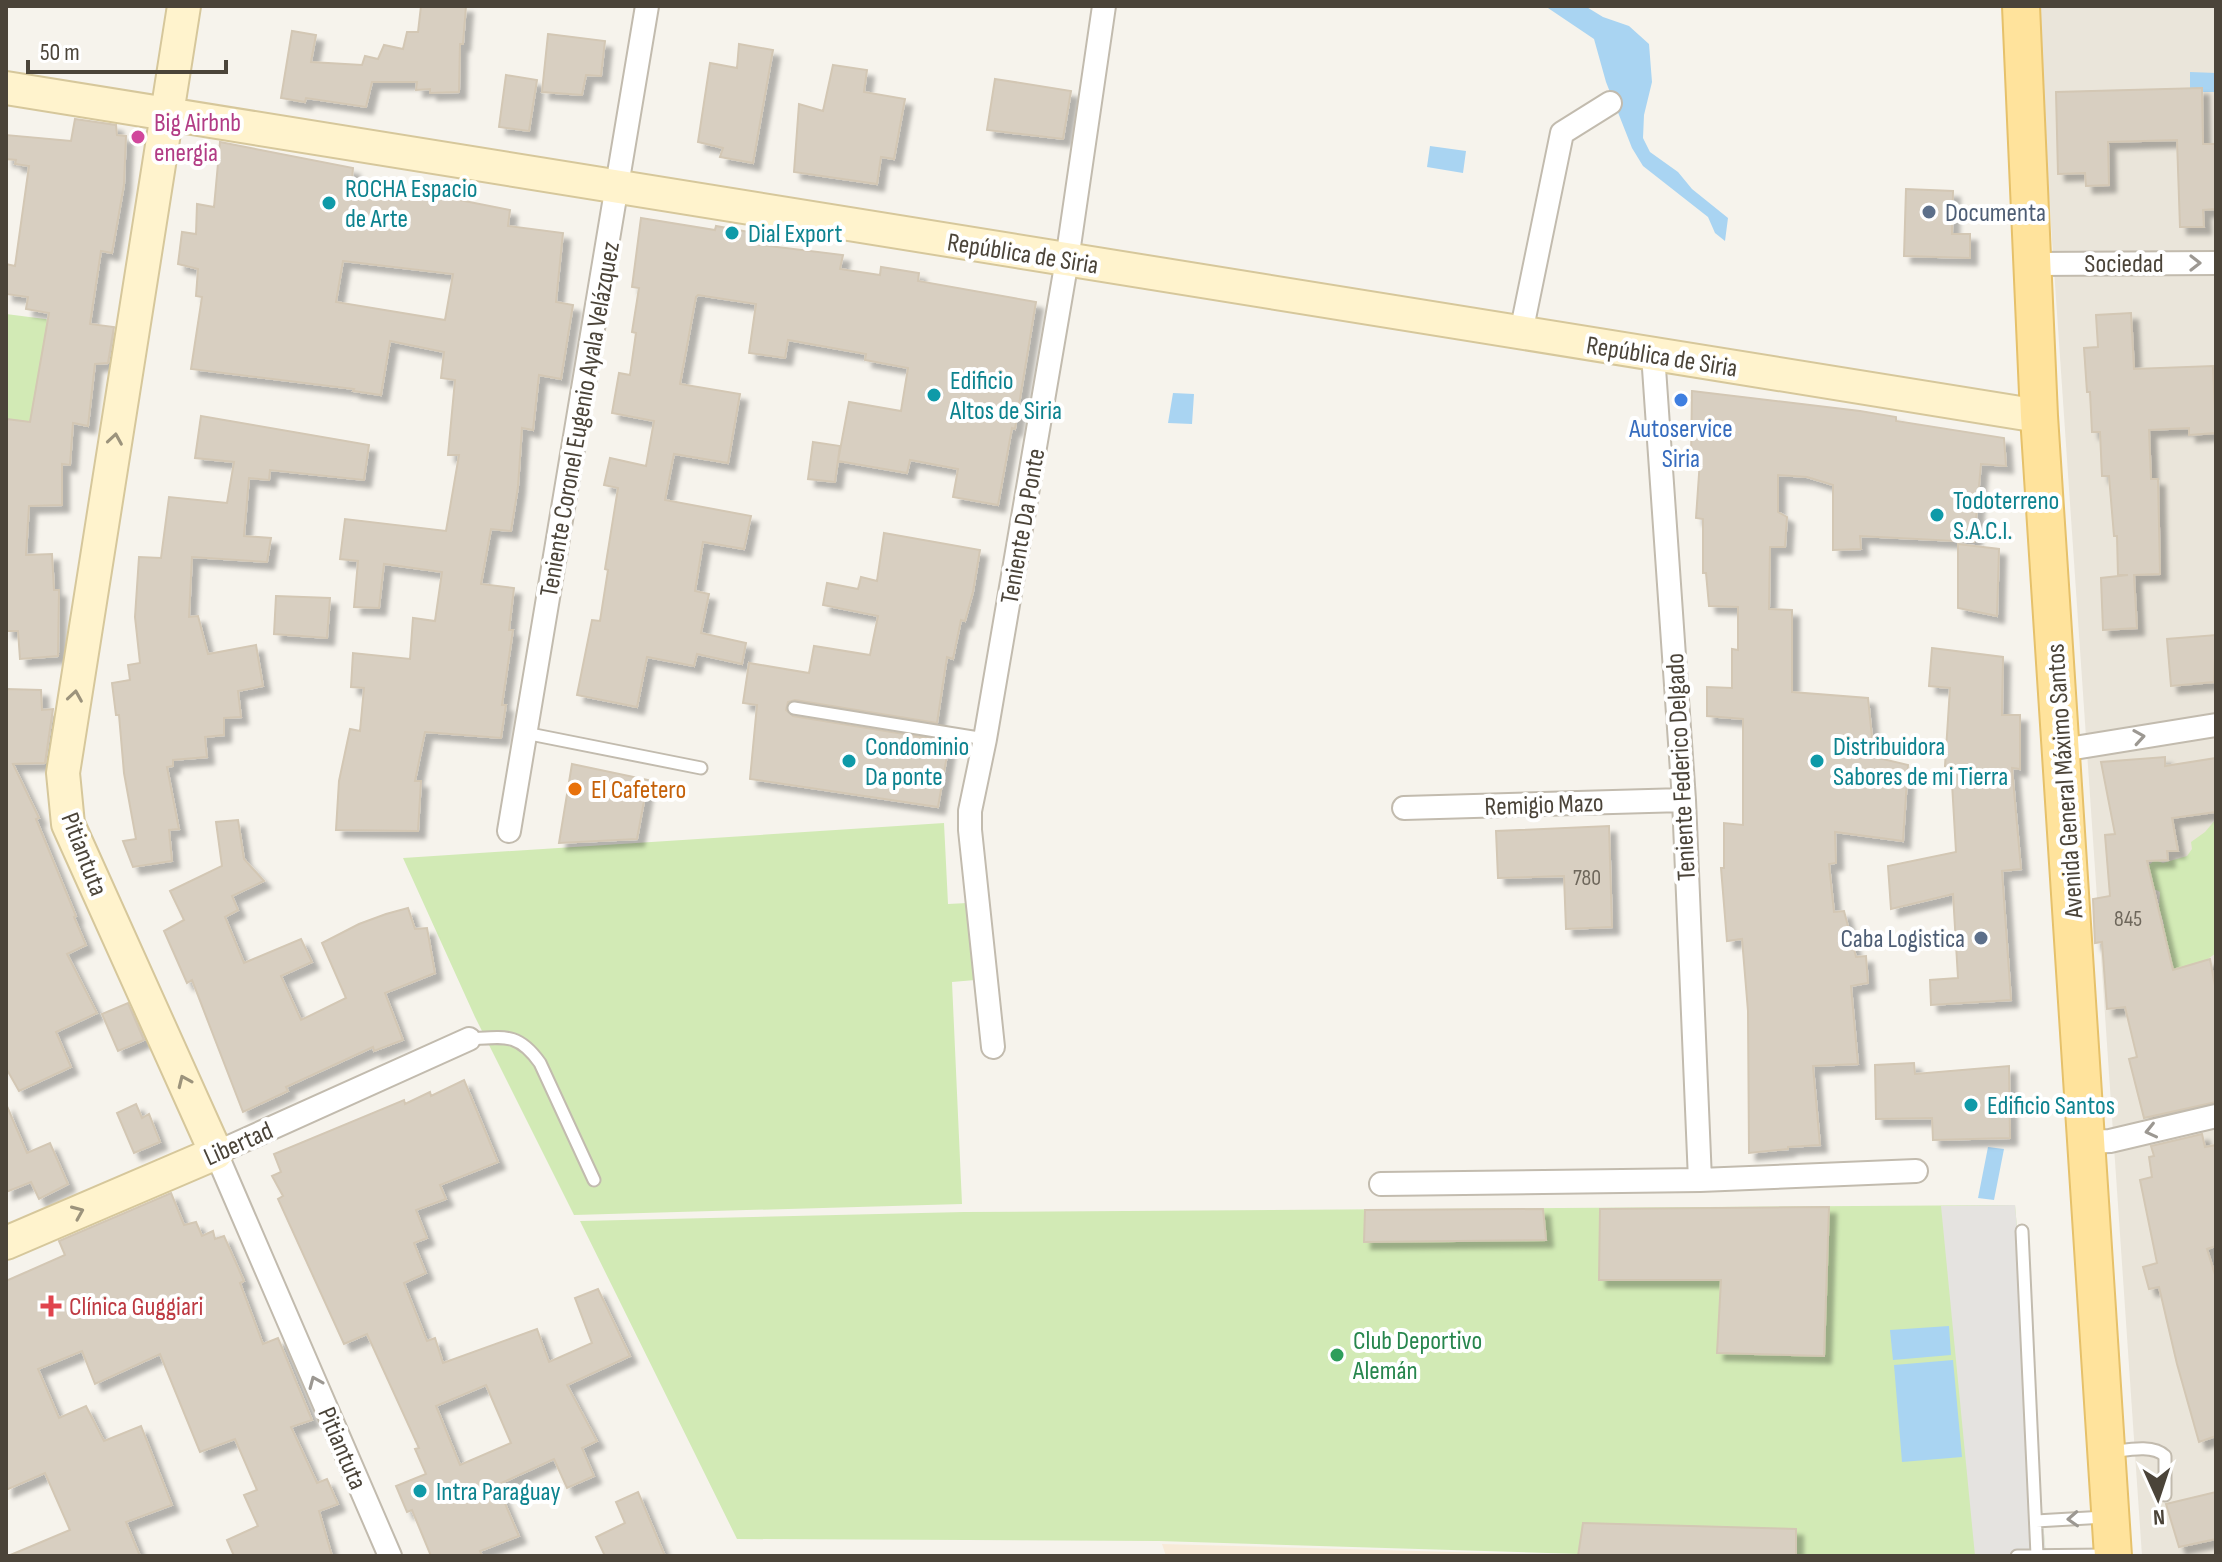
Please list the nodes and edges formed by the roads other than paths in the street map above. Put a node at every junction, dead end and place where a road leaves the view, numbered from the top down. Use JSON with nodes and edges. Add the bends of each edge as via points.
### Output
{"nodes":[{"id":1,"x":184,"y":6,"type":"edge"},
{"id":2,"x":647,"y":6,"type":"edge"},
{"id":3,"x":1104,"y":6,"type":"edge"},
{"id":4,"x":2021,"y":6,"type":"edge"},
{"id":5,"x":6,"y":88,"type":"edge"},
{"id":6,"x":1610,"y":103,"type":"dead end"},
{"id":7,"x":166,"y":114,"type":"junction"},
{"id":8,"x":618,"y":187,"type":"junction"},
{"id":9,"x":1067,"y":260,"type":"junction"},
{"id":10,"x":2216,"y":263,"type":"edge"},
{"id":11,"x":2033,"y":264,"type":"junction"},
{"id":12,"x":1521,"y":333,"type":"junction"},
{"id":13,"x":1653,"y":354,"type":"junction"},
{"id":14,"x":2039,"y":416,"type":"junction"},
{"id":15,"x":794,"y":708,"type":"dead end"},
{"id":16,"x":2216,"y":725,"type":"edge"},
{"id":17,"x":525,"y":733,"type":"junction"},
{"id":18,"x":985,"y":739,"type":"junction"},
{"id":19,"x":2062,"y":750,"type":"junction"},
{"id":20,"x":701,"y":768,"type":"dead end"},
{"id":21,"x":1684,"y":800,"type":"junction"},
{"id":22,"x":1404,"y":808,"type":"dead end"},
{"id":23,"x":509,"y":831,"type":"dead end"},
{"id":24,"x":469,"y":1039,"type":"joint"},
{"id":25,"x":993,"y":1047,"type":"dead end"},
{"id":26,"x":2216,"y":1116,"type":"edge"},
{"id":27,"x":2086,"y":1142,"type":"junction"},
{"id":28,"x":216,"y":1153,"type":"junction"},
{"id":29,"x":1916,"y":1171,"type":"dead end"},
{"id":30,"x":594,"y":1180,"type":"dead end"},
{"id":31,"x":1700,"y":1180,"type":"junction"},
{"id":32,"x":1381,"y":1184,"type":"dead end"},
{"id":33,"x":2022,"y":1231,"type":"dead end"},
{"id":34,"x":6,"y":1243,"type":"edge"},
{"id":35,"x":2106,"y":1452,"type":"junction"},
{"id":36,"x":2165,"y":1495,"type":"dead end"},
{"id":37,"x":2110,"y":1517,"type":"junction"},
{"id":38,"x":2036,"y":1521,"type":"junction"},
{"id":39,"x":2037,"y":1555,"type":"edge"},
{"id":40,"x":2113,"y":1555,"type":"edge"},
{"id":41,"x":390,"y":1556,"type":"edge"},
{"id":42,"x":2017,"y":1556,"type":"edge"}],
"edges":[{"from":1,"to":7,"type":"street","name":"Pitiantuta"},
{"from":2,"to":8,"type":"street","name":"Teniente Coronel Eugenio Ayala Velázquez"},
{"from":3,"to":9,"type":"street","name":"Teniente Da Ponte"},
{"from":4,"to":11,"type":"main road","name":"Avenida General Máximo Santos"},
{"from":5,"to":7,"type":"street","name":"República de Siria"},
{"from":6,"to":12,"type":"street","via":[[1562,133]]},
{"from":7,"to":8,"type":"street","name":"República de Siria"},
{"from":28,"to":7,"type":"street","name":"Pitiantuta","one_way":true,"via":[[68,824],[63,782]]},
{"from":8,"to":9,"type":"street","name":"República de Siria"},
{"from":8,"to":17,"type":"street","name":"Teniente Coronel Eugenio Ayala Velázquez"},
{"from":9,"to":12,"type":"street","name":"República de Siria"},
{"from":9,"to":18,"type":"street","name":"Teniente Da Ponte"},
{"from":11,"to":10,"type":"street","name":"Sociedad","one_way":true},
{"from":11,"to":14,"type":"main road","name":"Avenida General Máximo Santos"},
{"from":12,"to":13,"type":"street","name":"República de Siria"},
{"from":13,"to":14,"type":"street","name":"República de Siria"},
{"from":13,"to":21,"type":"street","name":"Teniente Federico Delgado"},
{"from":14,"to":19,"type":"main road","name":"Avenida General Máximo Santos"},
{"from":15,"to":18,"type":"lane"},
{"from":19,"to":16,"type":"street","one_way":true},
{"from":17,"to":20,"type":"lane"},
{"from":17,"to":23,"type":"street","name":"Teniente Coronel Eugenio Ayala Velázquez"},
{"from":18,"to":25,"type":"street","name":"Teniente Da Ponte","via":[[970,830]]},
{"from":19,"to":27,"type":"main road","name":"Avenida General Máximo Santos"},
{"from":21,"to":22,"type":"street","name":"Remigio Mazo"},
{"from":21,"to":31,"type":"street","name":"Teniente Federico Delgado"},
{"from":24,"to":28,"type":"street","name":"Libertad"},
{"from":24,"to":30,"type":"lane","via":[[508,1037],[529,1047]]},
{"from":26,"to":27,"type":"street","one_way":true},
{"from":27,"to":35,"type":"main road","name":"Avenida General Máximo Santos"},
{"from":34,"to":28,"type":"street","name":"Libertad","one_way":true},
{"from":41,"to":28,"type":"street","name":"Pitiantuta","one_way":true},
{"from":29,"to":31,"type":"street"},
{"from":31,"to":32,"type":"street"},
{"from":33,"to":38,"type":"lane"},
{"from":35,"to":36,"type":"lane","via":[[2162,1451]]},
{"from":35,"to":37,"type":"main road","name":"Avenida General Máximo Santos"},
{"from":37,"to":38,"type":"lane","one_way":true},
{"from":37,"to":40,"type":"main road","name":"Avenida General Máximo Santos"},
{"from":38,"to":39,"type":"lane"},
{"from":39,"to":40,"type":"lane"},
{"from":39,"to":42,"type":"lane"}]}
